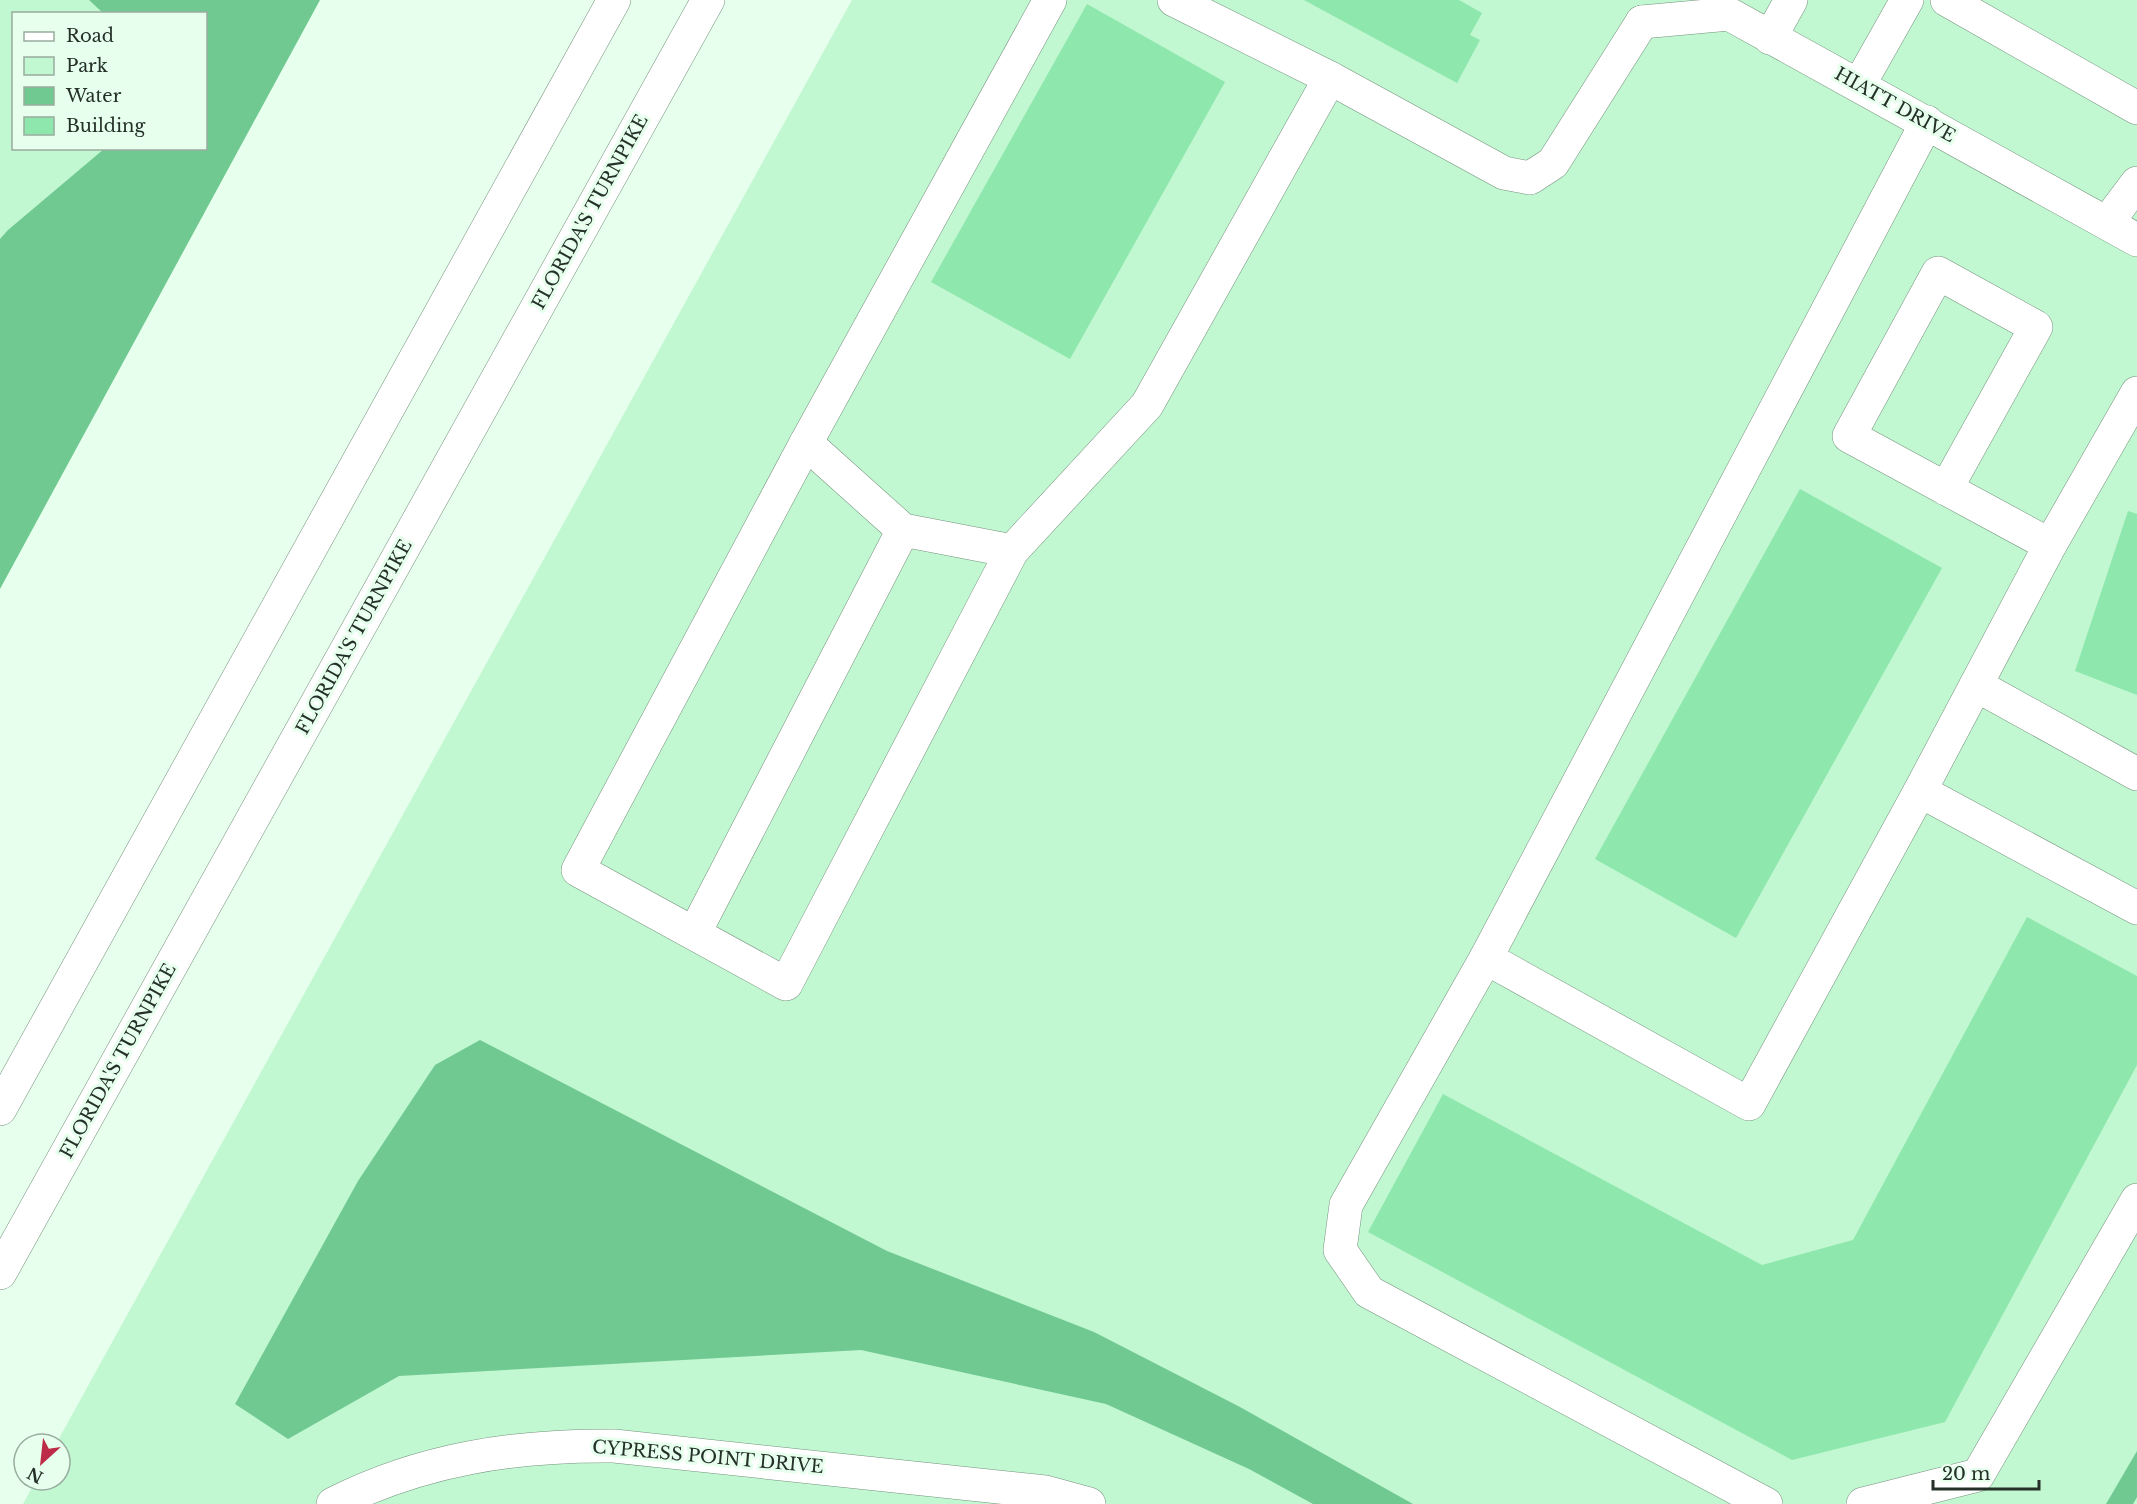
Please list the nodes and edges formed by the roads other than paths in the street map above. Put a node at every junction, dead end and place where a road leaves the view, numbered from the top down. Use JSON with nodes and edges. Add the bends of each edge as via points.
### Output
{"nodes":[{"id":1,"x":614,"y":0,"type":"edge"},
{"id":2,"x":708,"y":0,"type":"edge"},
{"id":3,"x":1050,"y":0,"type":"edge"},
{"id":4,"x":1174,"y":0,"type":"edge"},
{"id":5,"x":1791,"y":0,"type":"edge"},
{"id":6,"x":1907,"y":0,"type":"edge"},
{"id":7,"x":1947,"y":0,"type":"edge"},
{"id":8,"x":1635,"y":11,"type":"edge"},
{"id":9,"x":1770,"y":38,"type":"junction"},
{"id":10,"x":1330,"y":78,"type":"junction"},
{"id":11,"x":1859,"y":85,"type":"junction"},
{"id":12,"x":2137,"y":108,"type":"edge"},
{"id":13,"x":1927,"y":122,"type":"junction"},
{"id":14,"x":2137,"y":183,"type":"edge"},
{"id":15,"x":2107,"y":223,"type":"junction"},
{"id":16,"x":2137,"y":240,"type":"edge"},
{"id":17,"x":2137,"y":393,"type":"edge"},
{"id":18,"x":806,"y":443,"type":"junction"},
{"id":19,"x":1946,"y":489,"type":"junction"},
{"id":20,"x":903,"y":530,"type":"junction"},
{"id":21,"x":2050,"y":545,"type":"junction"},
{"id":22,"x":1012,"y":551,"type":"junction"},
{"id":23,"x":1976,"y":685,"type":"junction"},
{"id":24,"x":2137,"y":774,"type":"edge"},
{"id":25,"x":1920,"y":791,"type":"junction"},
{"id":26,"x":2137,"y":908,"type":"edge"},
{"id":27,"x":695,"y":932,"type":"junction"},
{"id":28,"x":1486,"y":958,"type":"junction"},
{"id":29,"x":0,"y":1109,"type":"edge"},
{"id":30,"x":2137,"y":1200,"type":"edge"},
{"id":31,"x":0,"y":1274,"type":"edge"},
{"id":32,"x":333,"y":1504,"type":"edge"},
{"id":33,"x":1089,"y":1504,"type":"edge"},
{"id":34,"x":1766,"y":1504,"type":"edge"},
{"id":35,"x":1863,"y":1504,"type":"edge"}],
"edges":[{"from":1,"to":29,"type":"main road"},
{"from":2,"to":31,"type":"main road","name":"FLORIDA'S TURNPIKE"},
{"from":3,"to":18,"type":"main road"},
{"from":4,"to":10,"type":"main road"},
{"from":5,"to":9,"type":"main road"},
{"from":6,"to":11,"type":"main road"},
{"from":7,"to":12,"type":"main road"},
{"from":8,"to":9,"type":"main road","name":"HIATT DRIVE","via":[[1729,14]]},
{"from":8,"to":10,"type":"main road","via":[[1553,163],[1530,177],[1504,173]]},
{"from":9,"to":11,"type":"main road","name":"HIATT DRIVE"},
{"from":10,"to":22,"type":"main road","via":[[1147,405]]},
{"from":11,"to":13,"type":"main road","name":"HIATT DRIVE"},
{"from":13,"to":15,"type":"main road","name":"HIATT DRIVE"},
{"from":13,"to":28,"type":"main road"},
{"from":14,"to":15,"type":"main road"},
{"from":15,"to":16,"type":"main road","name":"HIATT DRIVE"},
{"from":17,"to":21,"type":"main road"},
{"from":18,"to":20,"type":"main road"},
{"from":18,"to":27,"type":"main road","via":[[578,870]]},
{"from":19,"to":19,"type":"main road","via":[[2036,327],[1938,273],[1849,436]]},
{"from":19,"to":21,"type":"main road"},
{"from":20,"to":22,"type":"main road"},
{"from":20,"to":27,"type":"main road"},
{"from":21,"to":23,"type":"main road"},
{"from":22,"to":27,"type":"main road","via":[[786,984]]},
{"from":23,"to":24,"type":"main road"},
{"from":23,"to":25,"type":"main road"},
{"from":25,"to":26,"type":"main road"},
{"from":25,"to":28,"type":"main road","via":[[1749,1104]]},
{"from":28,"to":34,"type":"main road","via":[[1346,1205],[1340,1250],[1369,1292]]},
{"from":30,"to":35,"type":"main road","via":[[1978,1475]]},
{"from":32,"to":33,"type":"main road","name":"CYPRESS POINT DRIVE","via":[[433,1466],[484,1454],[561,1445],[614,1446],[1045,1492]]}]}
